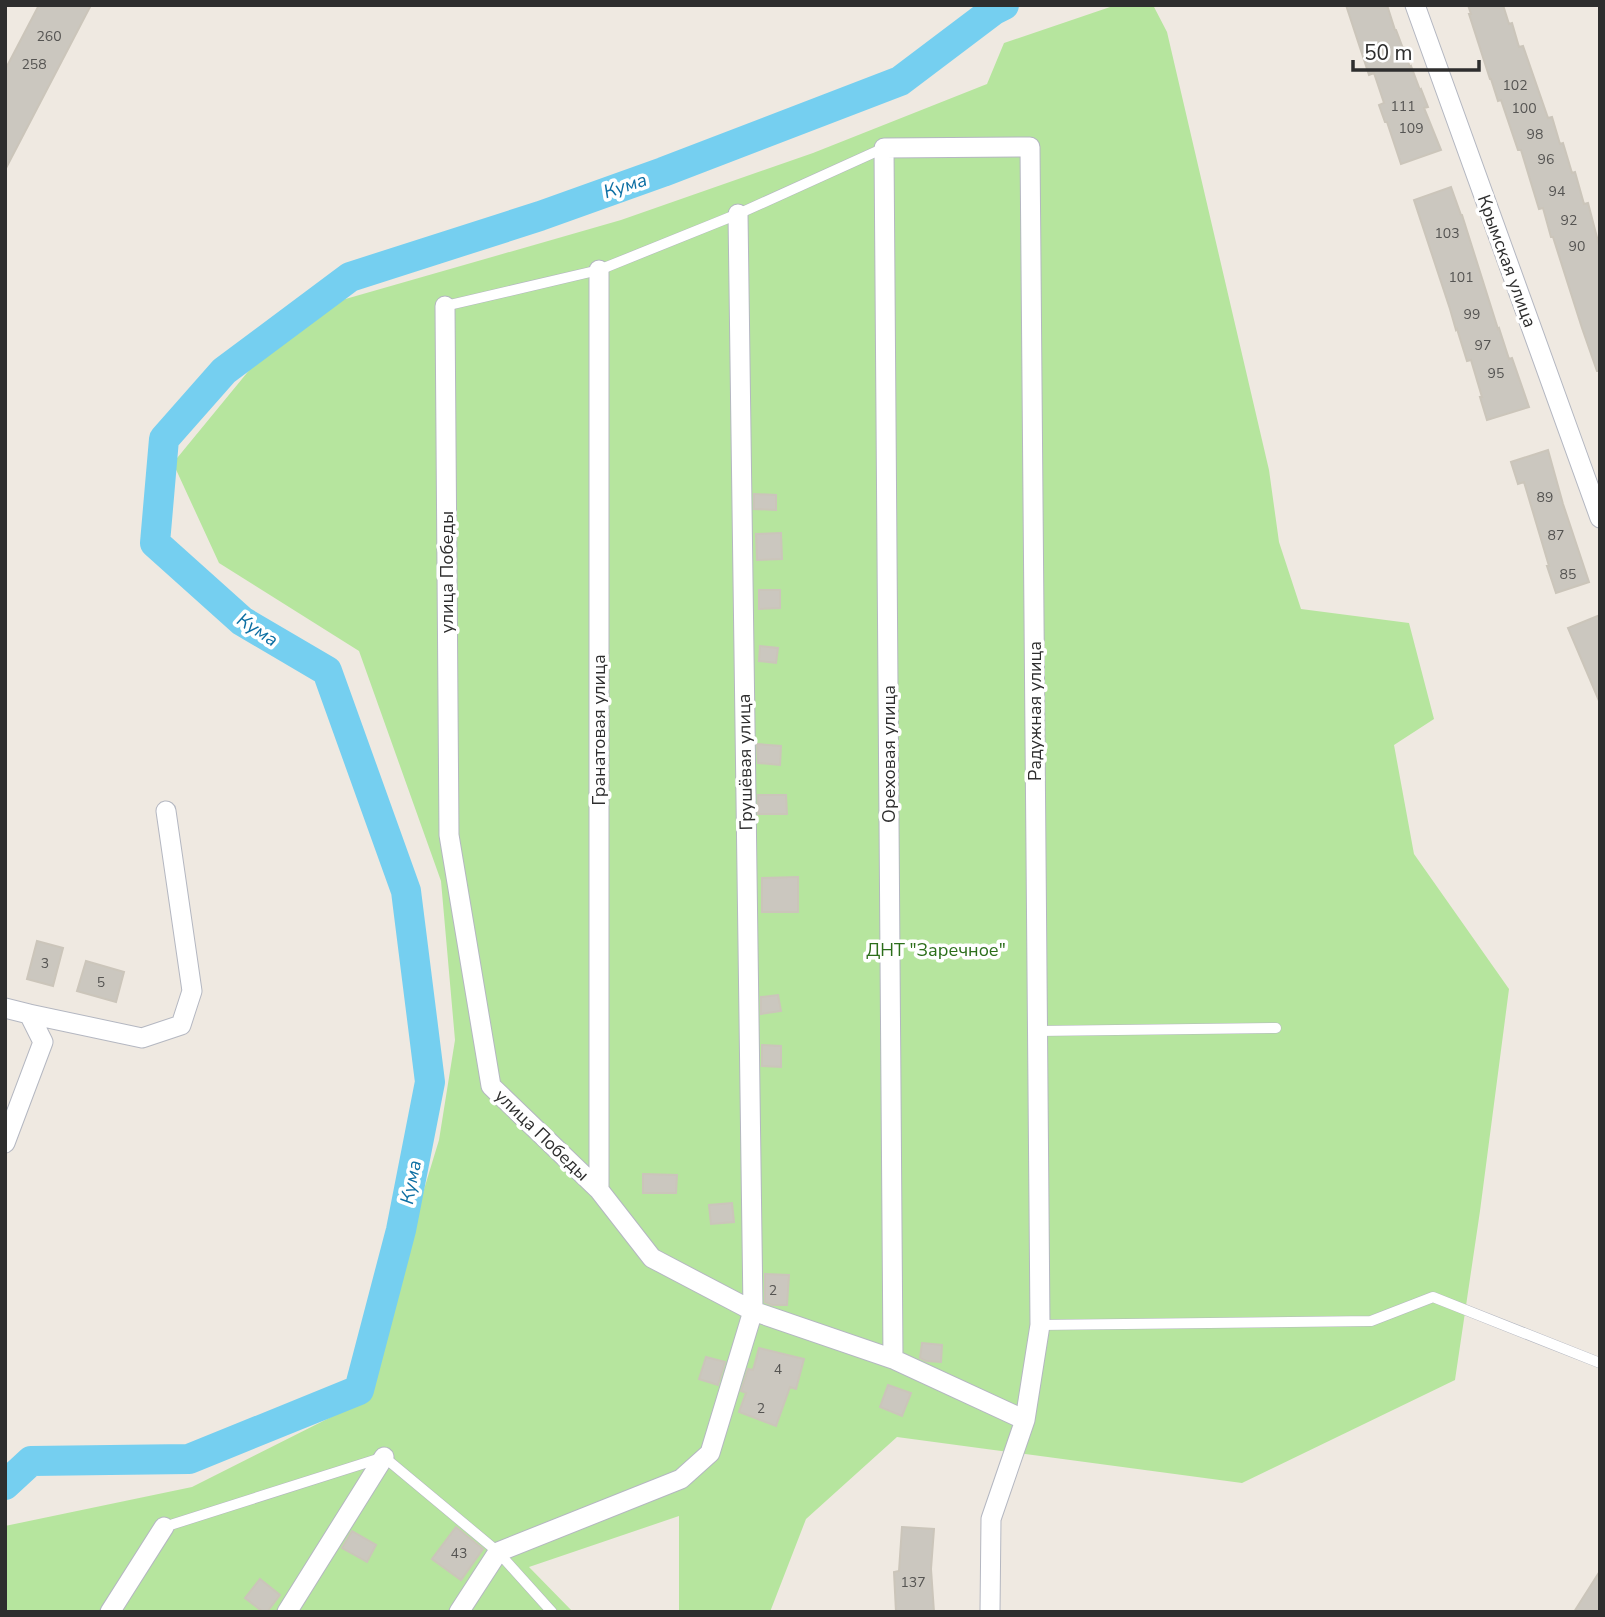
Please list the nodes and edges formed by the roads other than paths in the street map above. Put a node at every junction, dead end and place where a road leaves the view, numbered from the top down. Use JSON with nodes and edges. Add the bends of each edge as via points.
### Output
{"nodes":[{"id":1,"x":1415,"y":5,"type":"edge"},
{"id":2,"x":884,"y":148,"type":"junction"},
{"id":3,"x":738,"y":214,"type":"junction"},
{"id":4,"x":599,"y":270,"type":"junction"},
{"id":5,"x":445,"y":306,"type":"joint"},
{"id":6,"x":1600,"y":518,"type":"edge"},
{"id":7,"x":166,"y":811,"type":"dead end"},
{"id":8,"x":5,"y":1008,"type":"edge"},
{"id":9,"x":29,"y":1014,"type":"junction"},
{"id":10,"x":1276,"y":1028,"type":"dead end"},
{"id":11,"x":1038,"y":1031,"type":"junction"},
{"id":12,"x":5,"y":1143,"type":"edge"},
{"id":13,"x":599,"y":1191,"type":"junction"},
{"id":14,"x":753,"y":1311,"type":"junction"},
{"id":15,"x":1040,"y":1325,"type":"junction"},
{"id":16,"x":893,"y":1359,"type":"junction"},
{"id":17,"x":1600,"y":1363,"type":"edge"},
{"id":18,"x":1025,"y":1420,"type":"junction"},
{"id":19,"x":384,"y":1457,"type":"junction"},
{"id":20,"x":164,"y":1527,"type":"joint"},
{"id":21,"x":498,"y":1552,"type":"junction"},
{"id":22,"x":110,"y":1612,"type":"edge"},
{"id":23,"x":287,"y":1612,"type":"edge"},
{"id":24,"x":459,"y":1612,"type":"edge"},
{"id":25,"x":552,"y":1612,"type":"edge"},
{"id":26,"x":990,"y":1612,"type":"edge"}],
"edges":[{"from":1,"to":6,"type":"street","name":"Крымская улица"},
{"from":2,"to":3,"type":"lane"},
{"from":2,"to":11,"type":"street","name":"Радужная улица","via":[[1030,147]]},
{"from":2,"to":16,"type":"street","name":"Ореховая улица"},
{"from":3,"to":4,"type":"lane"},
{"from":3,"to":14,"type":"street","name":"Грушёвая улица"},
{"from":4,"to":5,"type":"lane"},
{"from":4,"to":13,"type":"street","name":"Гранатовая улица"},
{"from":5,"to":13,"type":"street","name":"улица Победы","via":[[449,835],[491,1086]]},
{"from":7,"to":9,"type":"street","via":[[192,990],[181,1025],[142,1038]]},
{"from":8,"to":9,"type":"street"},
{"from":9,"to":12,"type":"street","via":[[43,1042]]},
{"from":10,"to":11,"type":"lane"},
{"from":11,"to":15,"type":"street","name":"Радужная улица"},
{"from":13,"to":14,"type":"street","name":"улица Победы","via":[[652,1258]]},
{"from":14,"to":16,"type":"street","name":"улица Победы"},
{"from":14,"to":21,"type":"street","name":"Грушёвая улица","via":[[710,1453],[681,1479]]},
{"from":15,"to":17,"type":"lane","via":[[1371,1321],[1433,1297]]},
{"from":15,"to":18,"type":"street","name":"Радужная улица"},
{"from":16,"to":18,"type":"street","name":"улица Победы"},
{"from":18,"to":26,"type":"street","via":[[991,1519]]},
{"from":19,"to":20,"type":"lane"},
{"from":19,"to":21,"type":"lane"},
{"from":19,"to":23,"type":"street"},
{"from":20,"to":22,"type":"street"},
{"from":21,"to":24,"type":"street"},
{"from":21,"to":25,"type":"lane"}]}
